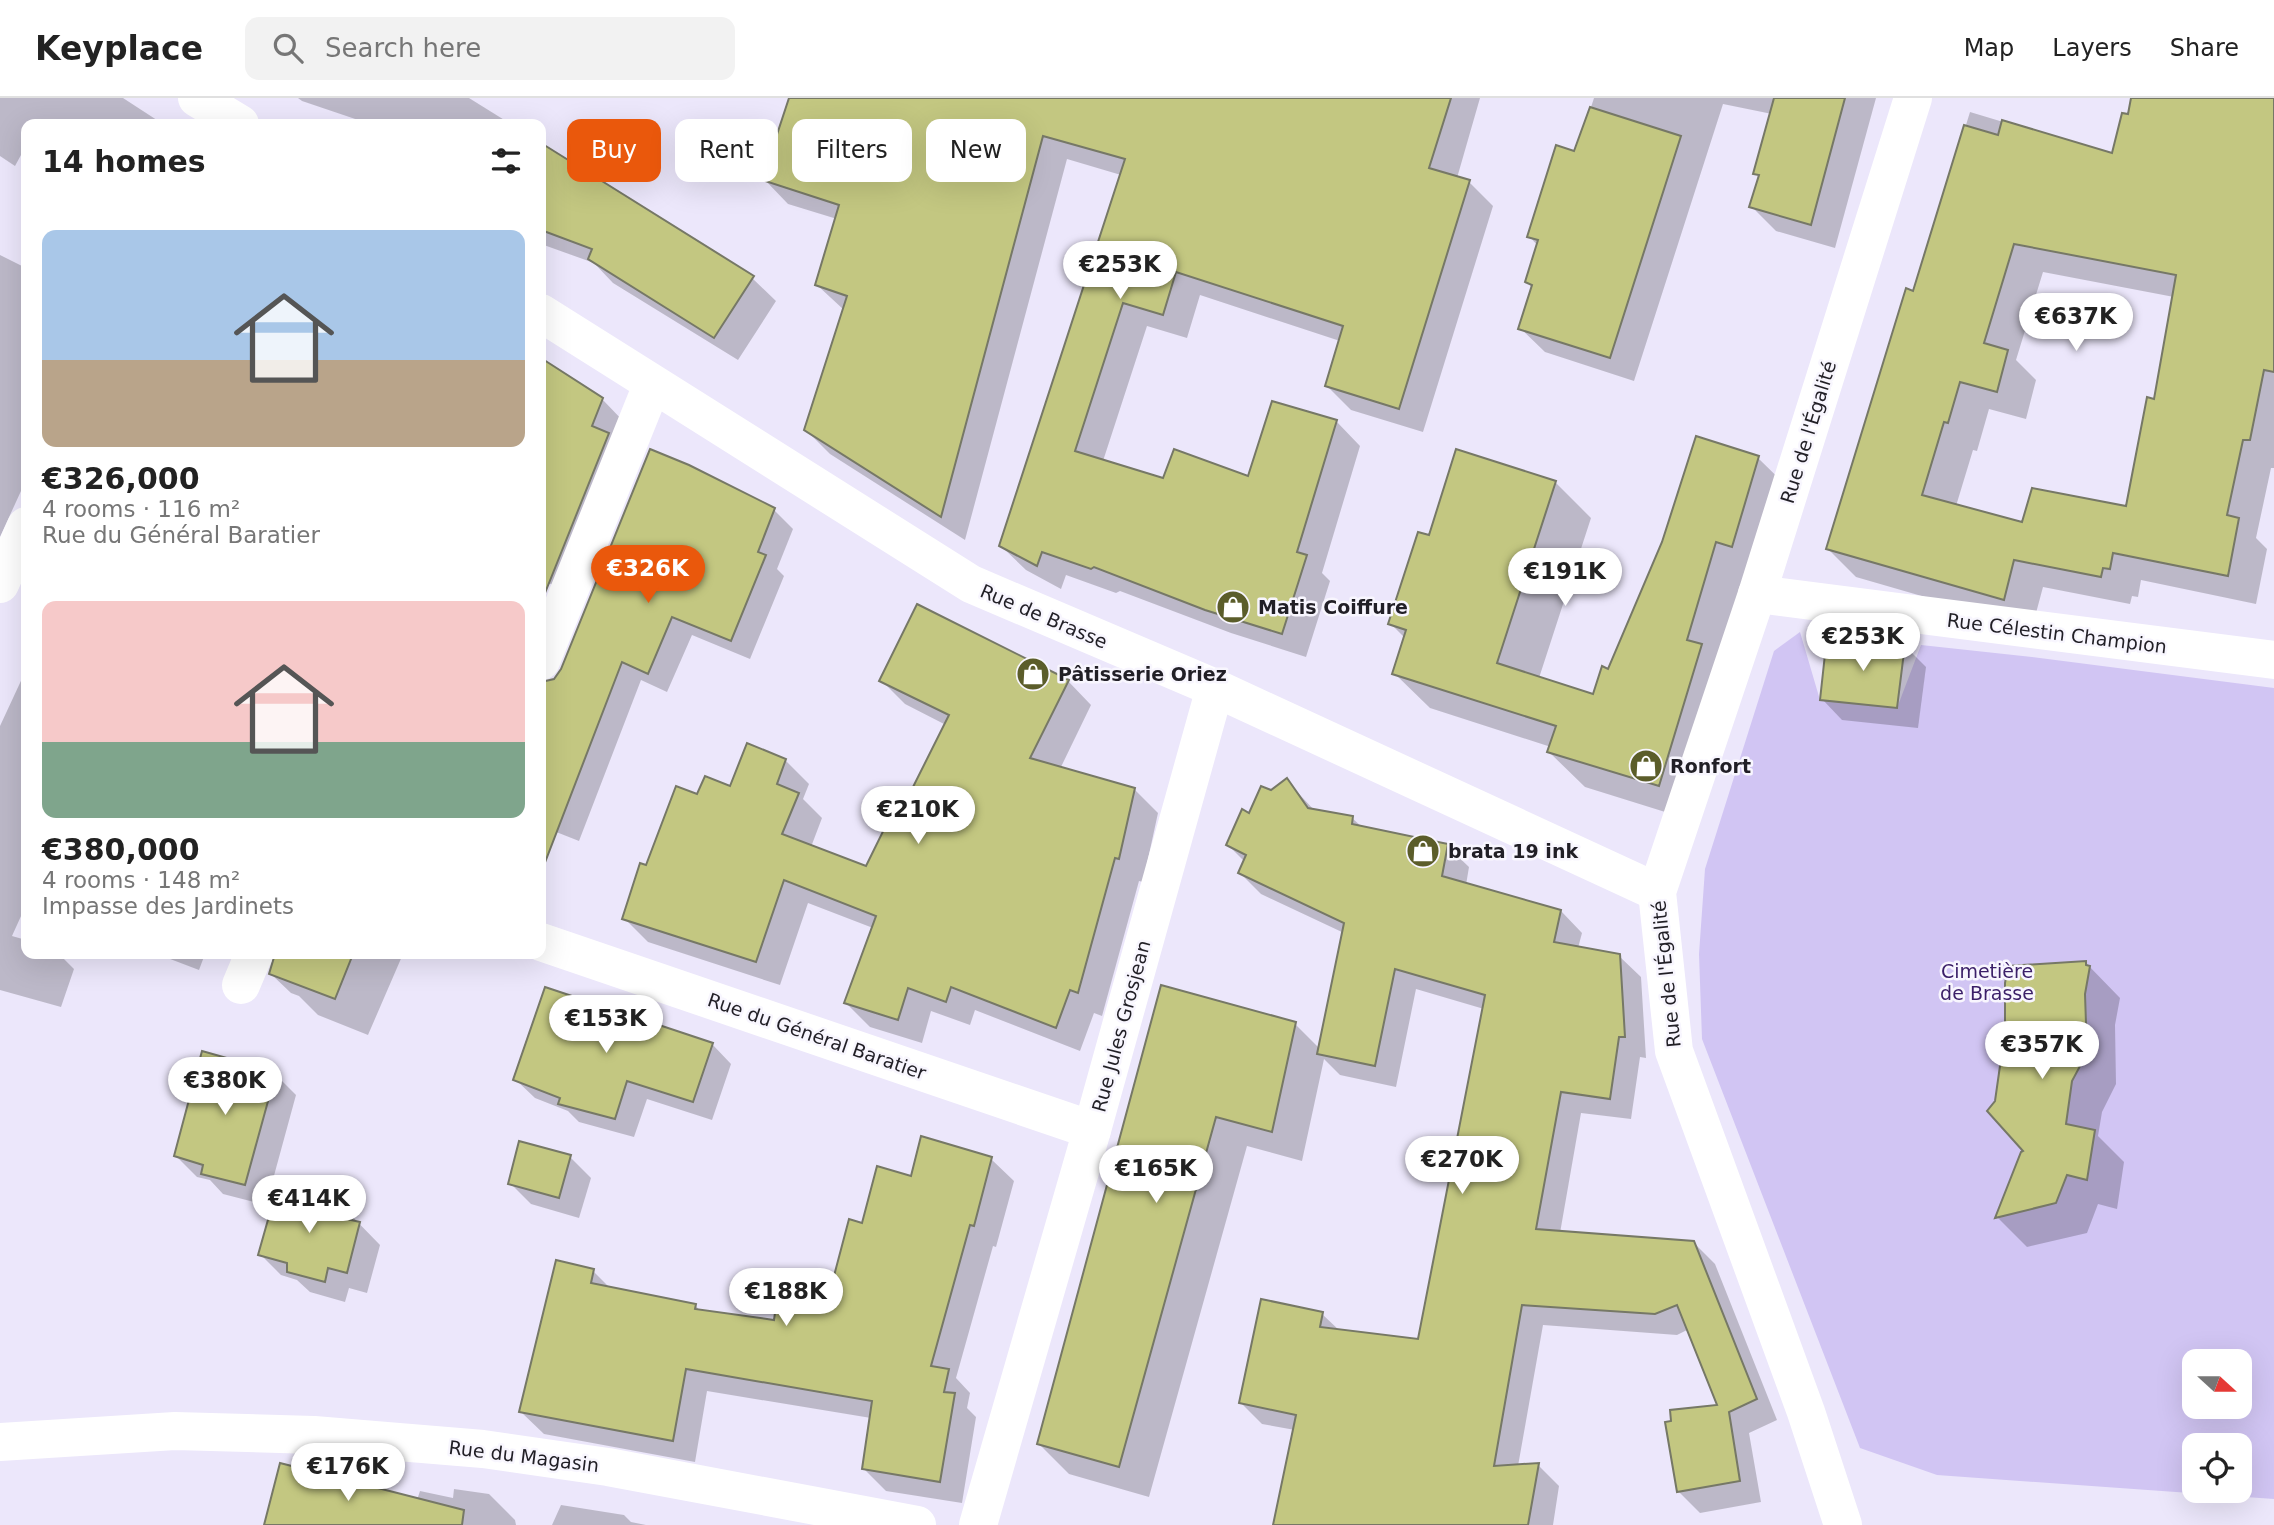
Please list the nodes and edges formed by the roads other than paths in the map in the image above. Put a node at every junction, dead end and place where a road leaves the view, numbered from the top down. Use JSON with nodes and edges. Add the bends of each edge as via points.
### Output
{"nodes":[{"id":1,"x":1913,"y":98,"type":"edge"},
{"id":2,"x":546,"y":316,"type":"edge"},
{"id":3,"x":652,"y":385,"type":"junction"},
{"id":4,"x":21,"y":537,"type":"edge"},
{"id":5,"x":0,"y":584,"type":"edge"},
{"id":6,"x":1757,"y":594,"type":"junction"},
{"id":7,"x":546,"y":649,"type":"edge"},
{"id":8,"x":2274,"y":660,"type":"edge"},
{"id":9,"x":1214,"y":688,"type":"junction"},
{"id":10,"x":1657,"y":892,"type":"junction"},
{"id":11,"x":546,"y":944,"type":"edge"},
{"id":12,"x":1092,"y":1129,"type":"junction"},
{"id":13,"x":0,"y":1442,"type":"edge"},
{"id":14,"x":917,"y":1525,"type":"edge"},
{"id":15,"x":978,"y":1525,"type":"edge"},
{"id":16,"x":1843,"y":1525,"type":"edge"}],
"edges":[{"from":1,"to":6,"type":"street","name":"Rue de l'Égalité"},
{"from":2,"to":3,"type":"street","name":"Rue de Brasse"},
{"from":3,"to":7,"type":"street"},
{"from":3,"to":9,"type":"street","name":"Rue de Brasse","via":[[971,584]]},
{"from":4,"to":5,"type":"street"},
{"from":6,"to":8,"type":"street","name":"Rue Célestin Champion"},
{"from":6,"to":10,"type":"street","name":"Rue de l'Égalité"},
{"from":9,"to":10,"type":"street","name":"Rue de Brasse"},
{"from":9,"to":12,"type":"street","name":"Rue Jules Grosjean"},
{"from":10,"to":16,"type":"street","name":"Rue de l'Égalité","via":[[1674,1051]]},
{"from":11,"to":12,"type":"street","name":"Rue du Général Baratier"},
{"from":12,"to":15,"type":"street","name":"Rue Jules Grosjean"},
{"from":13,"to":14,"type":"street","name":"Rue du Magasin","via":[[175,1431],[314,1435],[483,1449],[608,1467]]}]}
